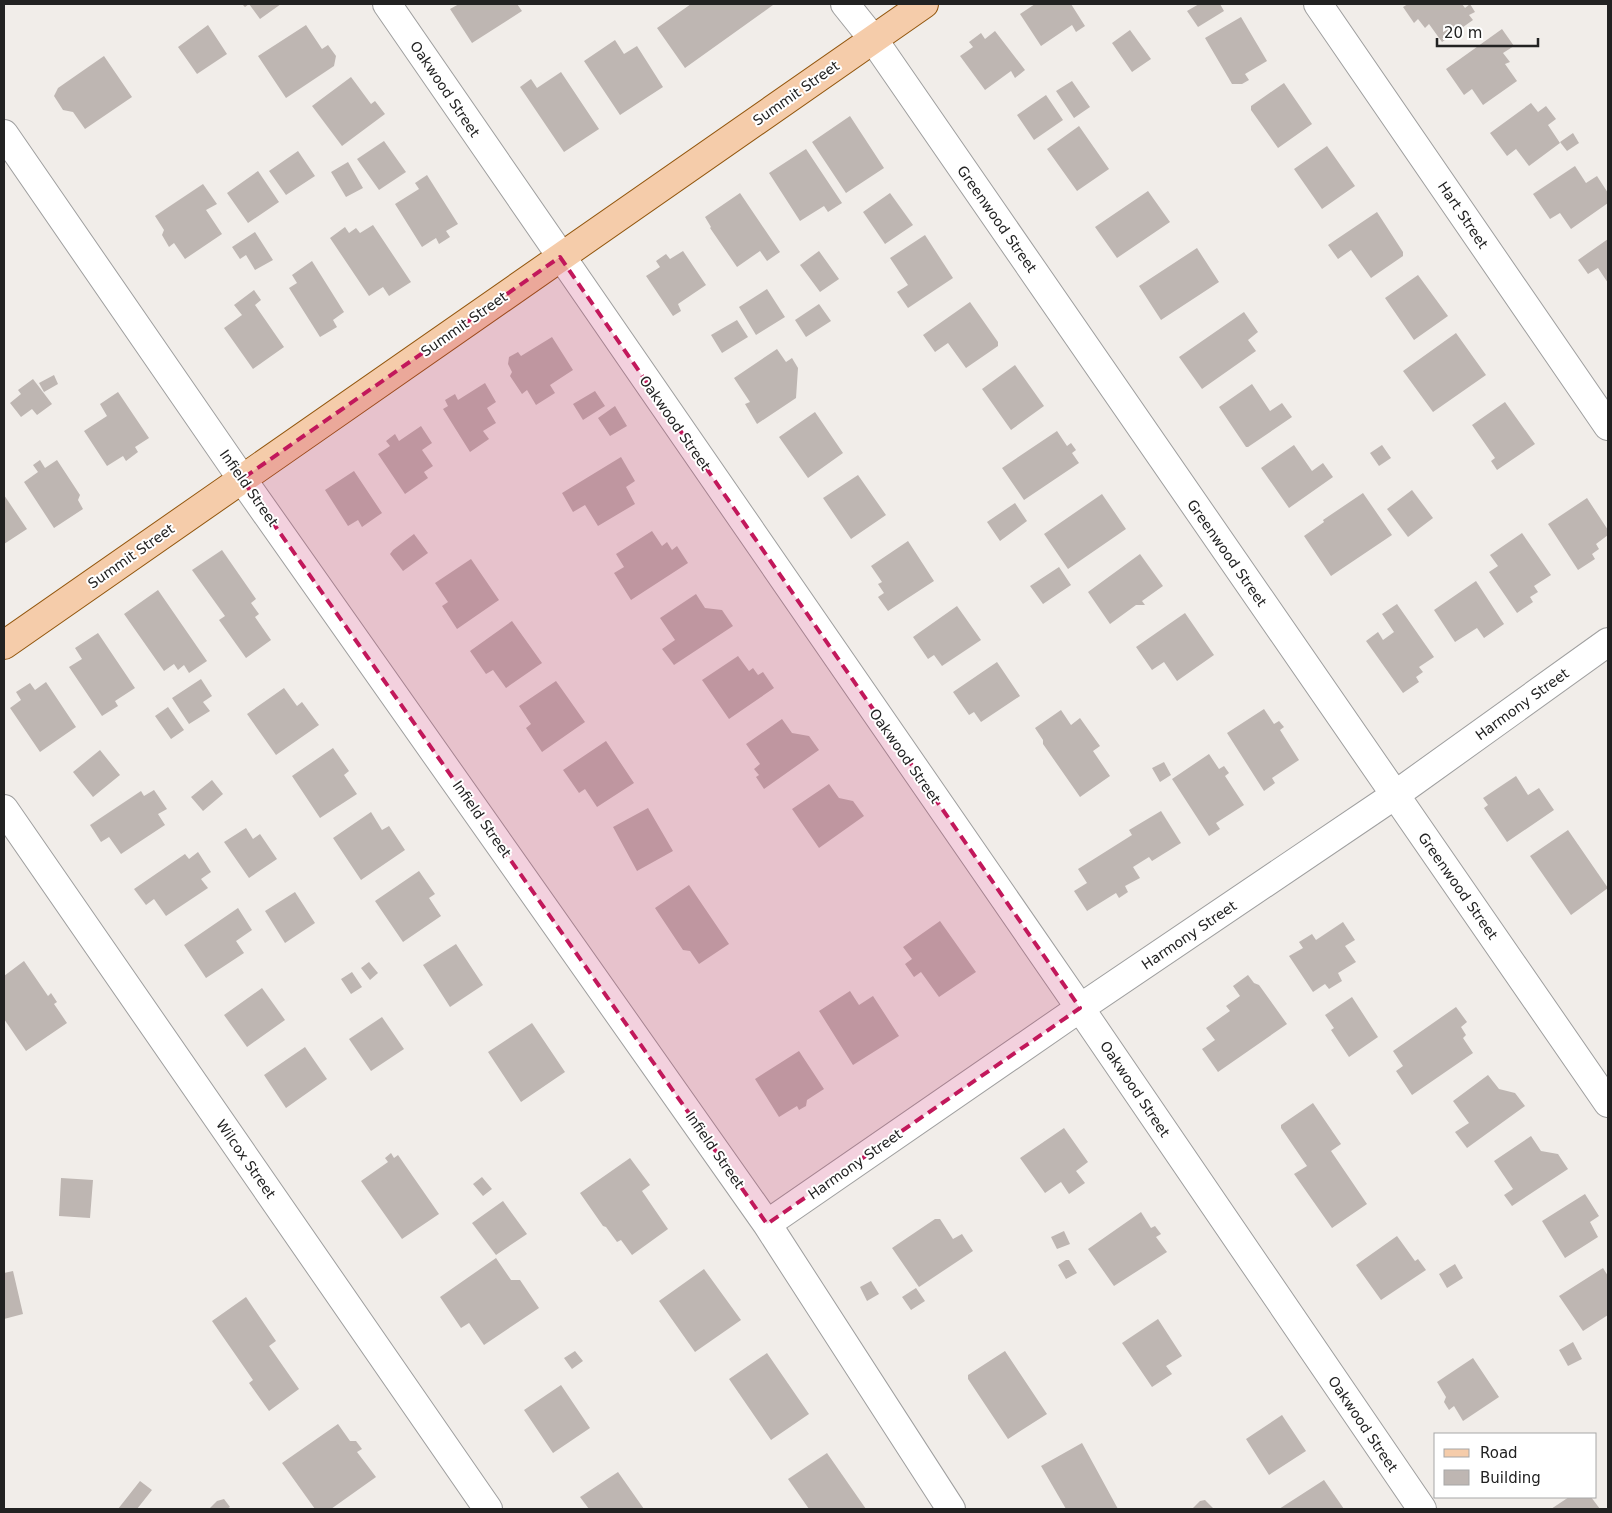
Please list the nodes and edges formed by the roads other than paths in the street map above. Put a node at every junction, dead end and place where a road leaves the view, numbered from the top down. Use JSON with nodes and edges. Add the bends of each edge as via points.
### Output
{"nodes":[{"id":1,"x":387,"y":4,"type":"edge"},
{"id":2,"x":845,"y":4,"type":"edge"},
{"id":3,"x":924,"y":4,"type":"edge"},
{"id":4,"x":1318,"y":4,"type":"edge"},
{"id":5,"x":873,"y":39,"type":"junction"},
{"id":6,"x":4,"y":134,"type":"edge"},
{"id":7,"x":560,"y":257,"type":"junction"},
{"id":8,"x":1608,"y":426,"type":"edge"},
{"id":9,"x":242,"y":479,"type":"junction"},
{"id":10,"x":1608,"y":642,"type":"edge"},
{"id":11,"x":4,"y":645,"type":"edge"},
{"id":12,"x":1395,"y":795,"type":"junction"},
{"id":13,"x":4,"y":810,"type":"edge"},
{"id":14,"x":1080,"y":1008,"type":"junction"},
{"id":15,"x":1608,"y":1103,"type":"edge"},
{"id":16,"x":767,"y":1224,"type":"junction"},
{"id":17,"x":488,"y":1509,"type":"edge"},
{"id":18,"x":951,"y":1509,"type":"edge"},
{"id":19,"x":1422,"y":1509,"type":"edge"}],
"edges":[{"from":1,"to":7,"type":"street","name":"Oakwood Street"},
{"from":2,"to":5,"type":"street","name":"Greenwood Street"},
{"from":3,"to":5,"type":"main road","name":"Summit Street"},
{"from":4,"to":8,"type":"street","name":"Hart Street"},
{"from":5,"to":7,"type":"main road","name":"Summit Street"},
{"from":5,"to":12,"type":"street","name":"Greenwood Street"},
{"from":6,"to":9,"type":"street","name":"Infield Street"},
{"from":7,"to":9,"type":"main road","name":"Summit Street"},
{"from":7,"to":14,"type":"street","name":"Oakwood Street"},
{"from":9,"to":11,"type":"main road","name":"Summit Street"},
{"from":9,"to":16,"type":"street","name":"Infield Street"},
{"from":10,"to":12,"type":"street","name":"Harmony Street"},
{"from":12,"to":14,"type":"street","name":"Harmony Street"},
{"from":12,"to":15,"type":"street","name":"Greenwood Street"},
{"from":13,"to":17,"type":"street","name":"Wilcox Street"},
{"from":14,"to":16,"type":"street","name":"Harmony Street"},
{"from":14,"to":19,"type":"street","name":"Oakwood Street"},
{"from":16,"to":18,"type":"street","name":"Infield Street"}]}
